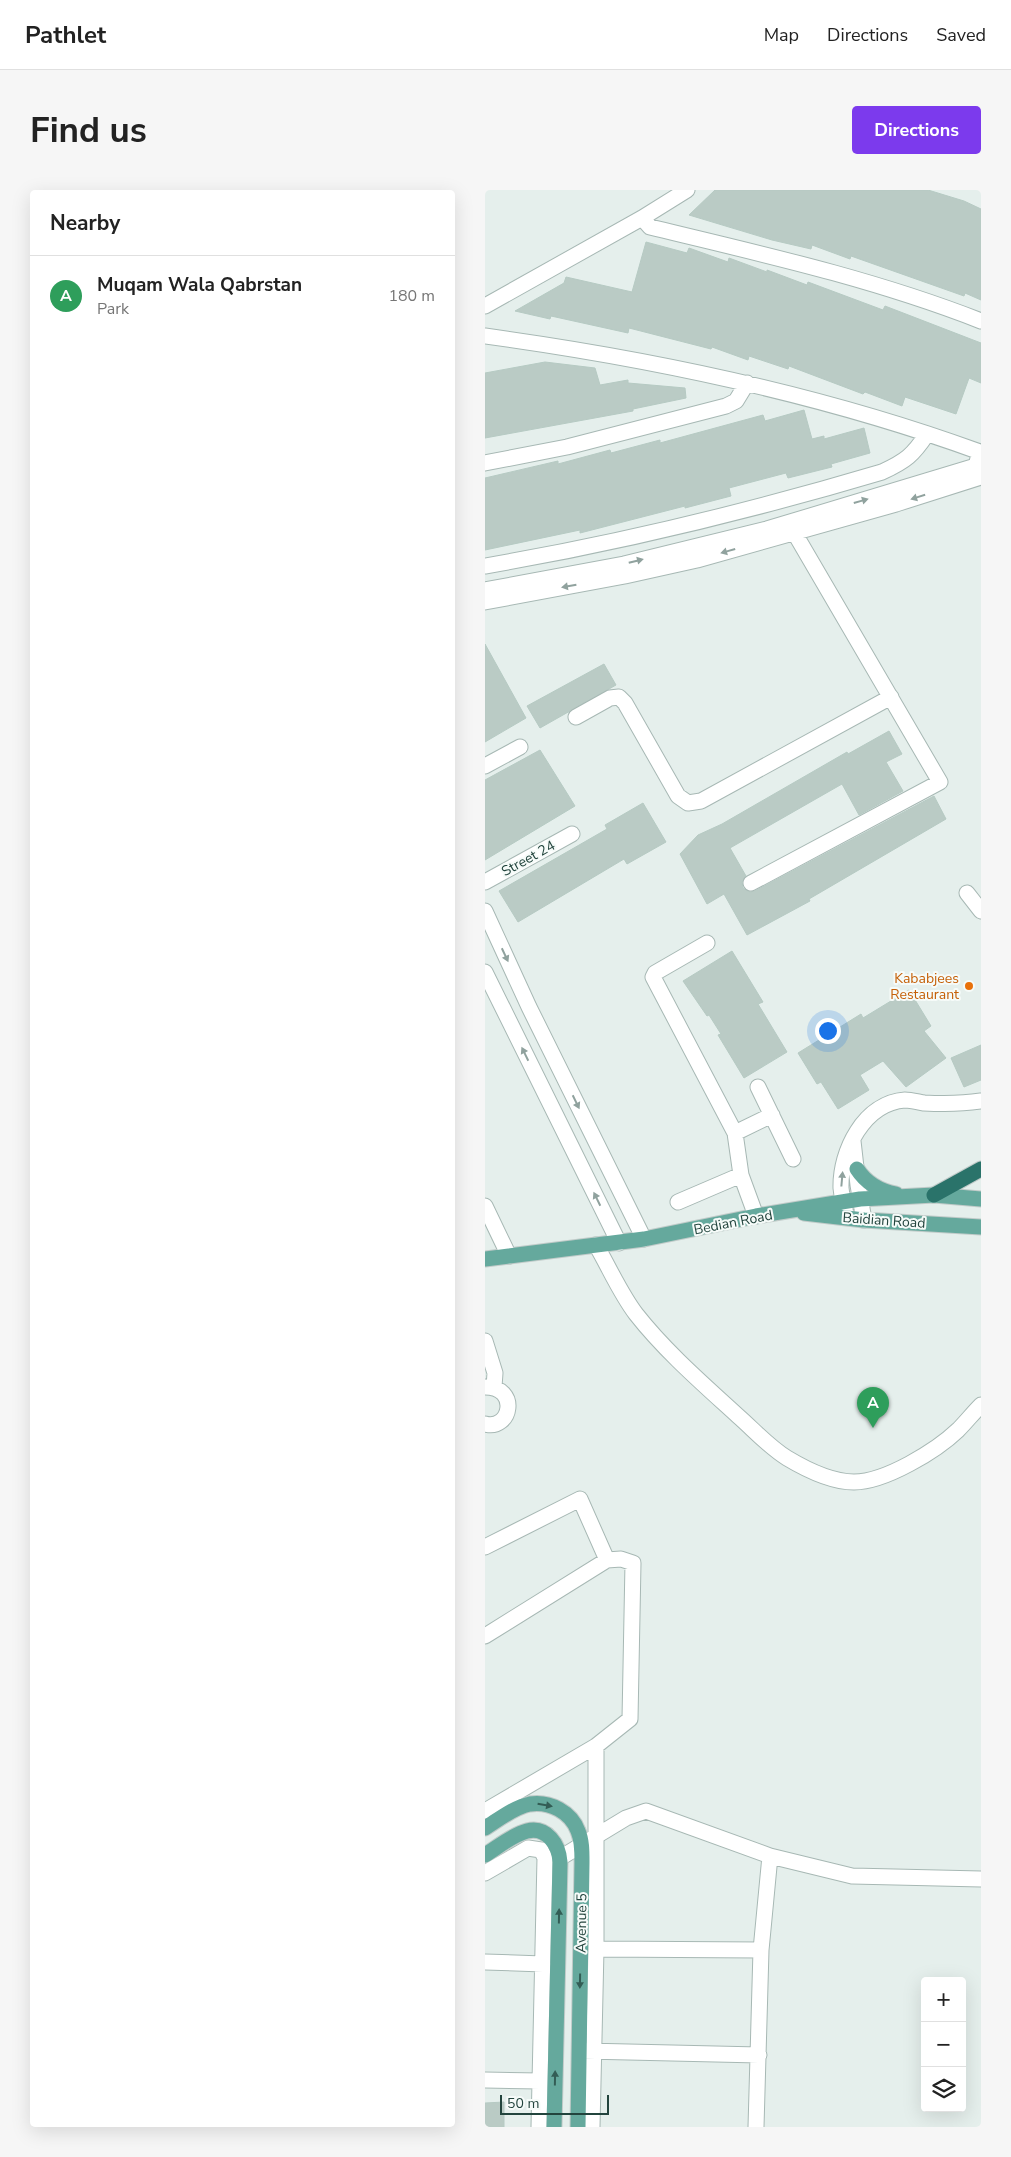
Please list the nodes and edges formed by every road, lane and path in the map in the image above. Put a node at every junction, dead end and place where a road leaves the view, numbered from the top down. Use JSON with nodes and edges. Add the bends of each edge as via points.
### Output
{"nodes":[{"id":1,"x":687,"y":190,"type":"edge"},
{"id":2,"x":642,"y":218,"type":"junction"},
{"id":3,"x":485,"y":306,"type":"edge"},
{"id":4,"x":981,"y":321,"type":"edge"},
{"id":5,"x":485,"y":336,"type":"edge"},
{"id":6,"x":747,"y":383,"type":"junction"},
{"id":7,"x":927,"y":434,"type":"junction"},
{"id":8,"x":980,"y":462,"type":"edge"},
{"id":9,"x":485,"y":463,"type":"edge"},
{"id":10,"x":794,"y":532,"type":"junction"},
{"id":11,"x":485,"y":566,"type":"edge"},
{"id":12,"x":485,"y":590,"type":"edge"},
{"id":13,"x":485,"y":602,"type":"edge"},
{"id":14,"x":891,"y":697,"type":"junction"},
{"id":15,"x":576,"y":717,"type":"dead end"},
{"id":16,"x":520,"y":747,"type":"dead end"},
{"id":17,"x":485,"y":766,"type":"edge"},
{"id":18,"x":572,"y":834,"type":"dead end"},
{"id":19,"x":485,"y":882,"type":"edge"},
{"id":20,"x":751,"y":883,"type":"dead end"},
{"id":21,"x":967,"y":892,"type":"dead end"},
{"id":22,"x":485,"y":911,"type":"edge"},
{"id":23,"x":981,"y":912,"type":"edge"},
{"id":24,"x":707,"y":943,"type":"dead end"},
{"id":25,"x":485,"y":972,"type":"edge"},
{"id":26,"x":529,"y":1007,"type":"junction"},
{"id":27,"x":508,"y":1019,"type":"junction"},
{"id":28,"x":757,"y":1087,"type":"dead end"},
{"id":29,"x":981,"y":1101,"type":"edge"},
{"id":30,"x":772,"y":1115,"type":"junction"},
{"id":31,"x":735,"y":1133,"type":"junction"},
{"id":32,"x":853,"y":1141,"type":"junction"},
{"id":33,"x":793,"y":1159,"type":"dead end"},
{"id":34,"x":857,"y":1169,"type":"junction"},
{"id":35,"x":981,"y":1169,"type":"edge"},
{"id":36,"x":741,"y":1175,"type":"junction"},
{"id":37,"x":934,"y":1195,"type":"junction"},
{"id":38,"x":905,"y":1196,"type":"junction"},
{"id":39,"x":860,"y":1199,"type":"junction"},
{"id":40,"x":981,"y":1199,"type":"edge"},
{"id":41,"x":678,"y":1202,"type":"dead end"},
{"id":42,"x":843,"y":1202,"type":"junction"},
{"id":43,"x":485,"y":1206,"type":"edge"},
{"id":44,"x":787,"y":1212,"type":"junction"},
{"id":45,"x":756,"y":1216,"type":"junction"},
{"id":46,"x":847,"y":1218,"type":"junction"},
{"id":47,"x":864,"y":1220,"type":"junction"},
{"id":48,"x":981,"y":1227,"type":"edge"},
{"id":49,"x":644,"y":1239,"type":"junction"},
{"id":50,"x":619,"y":1243,"type":"junction"},
{"id":51,"x":596,"y":1245,"type":"junction"},
{"id":52,"x":509,"y":1256,"type":"junction"},
{"id":53,"x":485,"y":1259,"type":"edge"},
{"id":54,"x":485,"y":1341,"type":"edge"},
{"id":55,"x":490,"y":1387,"type":"edge"},
{"id":56,"x":981,"y":1405,"type":"edge"},
{"id":57,"x":485,"y":1424,"type":"edge"},
{"id":58,"x":485,"y":1547,"type":"edge"},
{"id":59,"x":607,"y":1560,"type":"junction"},
{"id":60,"x":485,"y":1636,"type":"edge"},
{"id":61,"x":596,"y":1746,"type":"junction"},
{"id":62,"x":513,"y":1803,"type":"junction"},
{"id":63,"x":485,"y":1811,"type":"edge"},
{"id":64,"x":485,"y":1828,"type":"edge"},
{"id":65,"x":597,"y":1834,"type":"junction"},
{"id":66,"x":582,"y":1844,"type":"junction"},
{"id":67,"x":485,"y":1855,"type":"edge"},
{"id":68,"x":769,"y":1856,"type":"junction"},
{"id":69,"x":560,"y":1858,"type":"junction"},
{"id":70,"x":485,"y":1873,"type":"edge"},
{"id":71,"x":981,"y":1879,"type":"edge"},
{"id":72,"x":596,"y":1949,"type":"junction"},
{"id":73,"x":761,"y":1950,"type":"junction"},
{"id":74,"x":485,"y":1962,"type":"edge"},
{"id":75,"x":543,"y":1964,"type":"junction"},
{"id":76,"x":587,"y":2051,"type":"junction"},
{"id":77,"x":759,"y":2055,"type":"junction"},
{"id":78,"x":485,"y":2080,"type":"edge"},
{"id":79,"x":540,"y":2081,"type":"junction"},
{"id":80,"x":539,"y":2127,"type":"edge"},
{"id":81,"x":554,"y":2127,"type":"edge"},
{"id":82,"x":579,"y":2127,"type":"edge"},
{"id":83,"x":593,"y":2127,"type":"edge"},
{"id":84,"x":756,"y":2127,"type":"edge"}],
"edges":[{"from":1,"to":2,"type":"street"},
{"from":2,"to":3,"type":"street"},
{"from":2,"to":4,"type":"street","via":[[650,227],[860,280]]},
{"from":5,"to":6,"type":"street","via":[[569,347]]},
{"from":6,"to":7,"type":"street"},
{"from":6,"to":9,"type":"street","via":[[736,400],[726,406],[567,447]]},
{"from":7,"to":8,"type":"street"},
{"from":7,"to":11,"type":"street","via":[[914,453],[882,472],[739,513],[578,550]]},
{"from":8,"to":10,"type":"street","one_way":true,"via":[[896,504]]},
{"from":12,"to":8,"type":"street","one_way":true,"via":[[624,564],[767,528]]},
{"from":10,"to":13,"type":"street","one_way":true,"via":[[697,560]]},
{"from":10,"to":14,"type":"street"},
{"from":14,"to":15,"type":"street","via":[[701,800],[688,803],[677,796],[625,702],[619,697]]},
{"from":14,"to":20,"type":"street","via":[[940,782]]},
{"from":16,"to":17,"type":"street"},
{"from":18,"to":19,"type":"street","name":"Street 24"},
{"from":21,"to":23,"type":"street"},
{"from":22,"to":26,"type":"street","one_way":true},
{"from":24,"to":31,"type":"street","via":[[653,977]]},
{"from":25,"to":27,"type":"street"},
{"from":26,"to":27,"type":"street"},
{"from":26,"to":49,"type":"street","one_way":true},
{"from":50,"to":27,"type":"street","one_way":true},
{"from":28,"to":30,"type":"street"},
{"from":29,"to":32,"type":"street","via":[[962,1104],[905,1100],[891,1103],[872,1113]]},
{"from":30,"to":31,"type":"street"},
{"from":30,"to":33,"type":"street"},
{"from":31,"to":36,"type":"street"},
{"from":32,"to":34,"type":"street"},
{"from":42,"to":32,"type":"street","one_way":true,"via":[[843,1167]]},
{"from":34,"to":38,"type":"main road","via":[[872,1185]]},
{"from":34,"to":39,"type":"street"},
{"from":35,"to":37,"type":"highway"},
{"from":36,"to":41,"type":"street"},
{"from":36,"to":45,"type":"street"},
{"from":37,"to":38,"type":"main road","name":"Bedian Road"},
{"from":37,"to":40,"type":"main road","name":"Bedian Road"},
{"from":38,"to":39,"type":"main road","name":"Bedian Road"},
{"from":39,"to":42,"type":"main road","name":"Bedian Road"},
{"from":39,"to":47,"type":"street"},
{"from":42,"to":44,"type":"main road","name":"Bedian Road"},
{"from":42,"to":46,"type":"street"},
{"from":43,"to":52,"type":"street"},
{"from":44,"to":45,"type":"main road","name":"Bedian Road"},
{"from":44,"to":46,"type":"main road","name":"Baidian Road"},
{"from":45,"to":49,"type":"main road","name":"Bedian Road"},
{"from":46,"to":47,"type":"main road","name":"Baidian Road"},
{"from":47,"to":48,"type":"main road","name":"Baidian Road"},
{"from":49,"to":50,"type":"main road","name":"Bedian Road"},
{"from":50,"to":51,"type":"main road","name":"Bedian Road"},
{"from":51,"to":52,"type":"main road","name":"Bedian Road"},
{"from":51,"to":56,"type":"street","via":[[636,1313],[674,1356],[765,1441],[813,1472],[838,1481],[875,1479],[933,1448],[957,1431]]},
{"from":52,"to":53,"type":"main road","name":"Bedian Road"},
{"from":54,"to":55,"type":"street","via":[[495,1373]]},
{"from":55,"to":57,"type":"street","via":[[503,1392],[509,1408],[498,1423]]},
{"from":58,"to":59,"type":"street","via":[[580,1500]]},
{"from":59,"to":60,"type":"street"},
{"from":59,"to":61,"type":"street","via":[[621,1559],[633,1563],[629,1719]]},
{"from":61,"to":62,"type":"street"},
{"from":61,"to":65,"type":"street"},
{"from":62,"to":63,"type":"street"},
{"from":62,"to":64,"type":"main road","name":"Avenue 5"},
{"from":62,"to":66,"type":"main road","name":"Avenue 5","one_way":true,"via":[[549,1805],[560,1810],[575,1824]]},
{"from":65,"to":66,"type":"street"},
{"from":65,"to":68,"type":"street","via":[[646,1811]]},
{"from":65,"to":72,"type":"street"},
{"from":66,"to":69,"type":"street"},
{"from":66,"to":76,"type":"main road","name":"Avenue 5","one_way":true},
{"from":67,"to":69,"type":"main road","name":"Avenue 5","via":[[531,1831],[549,1837],[559,1849]]},
{"from":68,"to":71,"type":"street","via":[[852,1876]]},
{"from":68,"to":73,"type":"street"},
{"from":81,"to":69,"type":"main road","name":"Avenue 5","one_way":true},
{"from":70,"to":75,"type":"street","via":[[528,1848],[541,1850],[546,1868]]},
{"from":72,"to":73,"type":"street"},
{"from":72,"to":76,"type":"street"},
{"from":73,"to":77,"type":"street"},
{"from":74,"to":75,"type":"street"},
{"from":75,"to":79,"type":"street"},
{"from":76,"to":77,"type":"street"},
{"from":76,"to":82,"type":"main road","name":"Avenue 5"},
{"from":76,"to":83,"type":"street"},
{"from":77,"to":84,"type":"street"},
{"from":78,"to":79,"type":"street"},
{"from":79,"to":80,"type":"street"}]}
